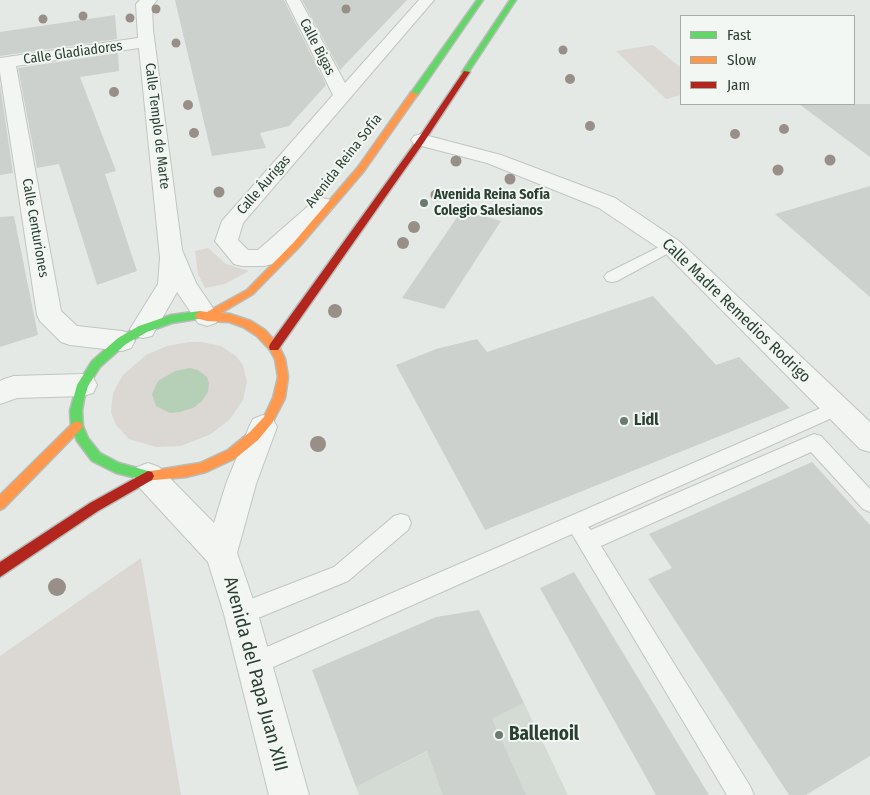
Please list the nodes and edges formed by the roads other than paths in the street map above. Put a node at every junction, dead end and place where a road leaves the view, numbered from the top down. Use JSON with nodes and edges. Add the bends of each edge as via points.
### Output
{"nodes":[{"id":1,"x":293,"y":0,"type":"edge"},
{"id":2,"x":427,"y":0,"type":"edge"},
{"id":3,"x":480,"y":0,"type":"edge"},
{"id":4,"x":512,"y":0,"type":"edge"},
{"id":5,"x":147,"y":2,"type":"edge"},
{"id":6,"x":146,"y":42,"type":"junction"},
{"id":7,"x":3,"y":63,"type":"edge"},
{"id":8,"x":342,"y":95,"type":"junction"},
{"id":9,"x":421,"y":140,"type":"junction"},
{"id":10,"x":360,"y":169,"type":"junction"},
{"id":11,"x":672,"y":246,"type":"junction"},
{"id":12,"x":173,"y":248,"type":"junction"},
{"id":13,"x":612,"y":277,"type":"dead end"},
{"id":14,"x":208,"y":317,"type":"junction"},
{"id":15,"x":143,"y":329,"type":"junction"},
{"id":16,"x":122,"y":341,"type":"junction"},
{"id":17,"x":274,"y":347,"type":"junction"},
{"id":18,"x":83,"y":385,"type":"junction"},
{"id":19,"x":0,"y":392,"type":"edge"},
{"id":20,"x":837,"y":408,"type":"junction"},
{"id":21,"x":77,"y":426,"type":"junction"},
{"id":22,"x":263,"y":427,"type":"junction"},
{"id":23,"x":870,"y":440,"type":"edge"},
{"id":24,"x":148,"y":476,"type":"junction"},
{"id":25,"x":870,"y":503,"type":"edge"},
{"id":26,"x":0,"y":504,"type":"edge"},
{"id":27,"x":401,"y":523,"type":"dead end"},
{"id":28,"x":575,"y":523,"type":"junction"},
{"id":29,"x":587,"y":542,"type":"junction"},
{"id":30,"x":221,"y":553,"type":"junction"},
{"id":31,"x":0,"y":570,"type":"edge"},
{"id":32,"x":241,"y":614,"type":"junction"},
{"id":33,"x":254,"y":664,"type":"junction"},
{"id":34,"x":288,"y":795,"type":"edge"},
{"id":35,"x":740,"y":795,"type":"edge"}],
"edges":[{"from":1,"to":8,"type":"street","name":"Calle Bigas"},
{"from":2,"to":8,"type":"street","name":"Calle Áurigas"},
{"from":3,"to":10,"type":"highway","name":"Avenida Reina Sofía"},
{"from":4,"to":9,"type":"highway"},
{"from":5,"to":6,"type":"street","name":"Calle Templo de Marte"},
{"from":6,"to":7,"type":"street","name":"Calle Gladiadores"},
{"from":6,"to":12,"type":"street","name":"Calle Templo de Marte"},
{"from":7,"to":16,"type":"street","name":"Calle Centuriones","via":[[49,315],[70,335]]},
{"from":8,"to":10,"type":"street","name":"Calle Áurigas","via":[[233,221],[226,241],[242,258],[264,258]]},
{"from":9,"to":11,"type":"street","name":"Calle Madre Remedios Rodrigo","via":[[494,159],[607,203]]},
{"from":9,"to":17,"type":"highway"},
{"from":10,"to":14,"type":"highway","name":"Avenida Reina Sofía","via":[[297,244],[250,292]]},
{"from":11,"to":13,"type":"lane"},
{"from":11,"to":20,"type":"street","name":"Calle Madre Remedios Rodrigo"},
{"from":12,"to":14,"type":"street","name":"Calle Templo de Marte","via":[[186,285]]},
{"from":12,"to":15,"type":"street","name":"Calle Templo de Marte","via":[[170,284]]},
{"from":14,"to":15,"type":"highway","via":[[171,319]]},
{"from":14,"to":17,"type":"highway","via":[[230,318],[247,324]]},
{"from":15,"to":16,"type":"highway"},
{"from":16,"to":18,"type":"highway","via":[[96,364]]},
{"from":17,"to":22,"type":"highway","via":[[282,367],[282,388]]},
{"from":18,"to":19,"type":"street","via":[[14,387]]},
{"from":18,"to":21,"type":"highway","via":[[78,400]]},
{"from":20,"to":23,"type":"street","name":"Calle Madre Remedios Rodrigo"},
{"from":20,"to":28,"type":"lane"},
{"from":21,"to":24,"type":"highway","via":[[83,441],[96,457],[116,468]]},
{"from":21,"to":26,"type":"highway"},
{"from":22,"to":24,"type":"highway","via":[[232,454],[210,465],[186,472]]},
{"from":22,"to":30,"type":"street","via":[[240,484]]},
{"from":24,"to":30,"type":"street","name":"Avenida del Papa Juan XIII"},
{"from":24,"to":31,"type":"highway","via":[[94,507]]},
{"from":25,"to":29,"type":"lane","via":[[814,442]]},
{"from":27,"to":32,"type":"lane","via":[[341,574]]},
{"from":28,"to":29,"type":"lane"},
{"from":28,"to":33,"type":"lane"},
{"from":29,"to":35,"type":"lane"},
{"from":30,"to":32,"type":"street","name":"Avenida del Papa Juan XIII"},
{"from":32,"to":33,"type":"street","name":"Avenida del Papa Juan XIII"},
{"from":33,"to":34,"type":"street","name":"Avenida del Papa Juan XIII"}]}
